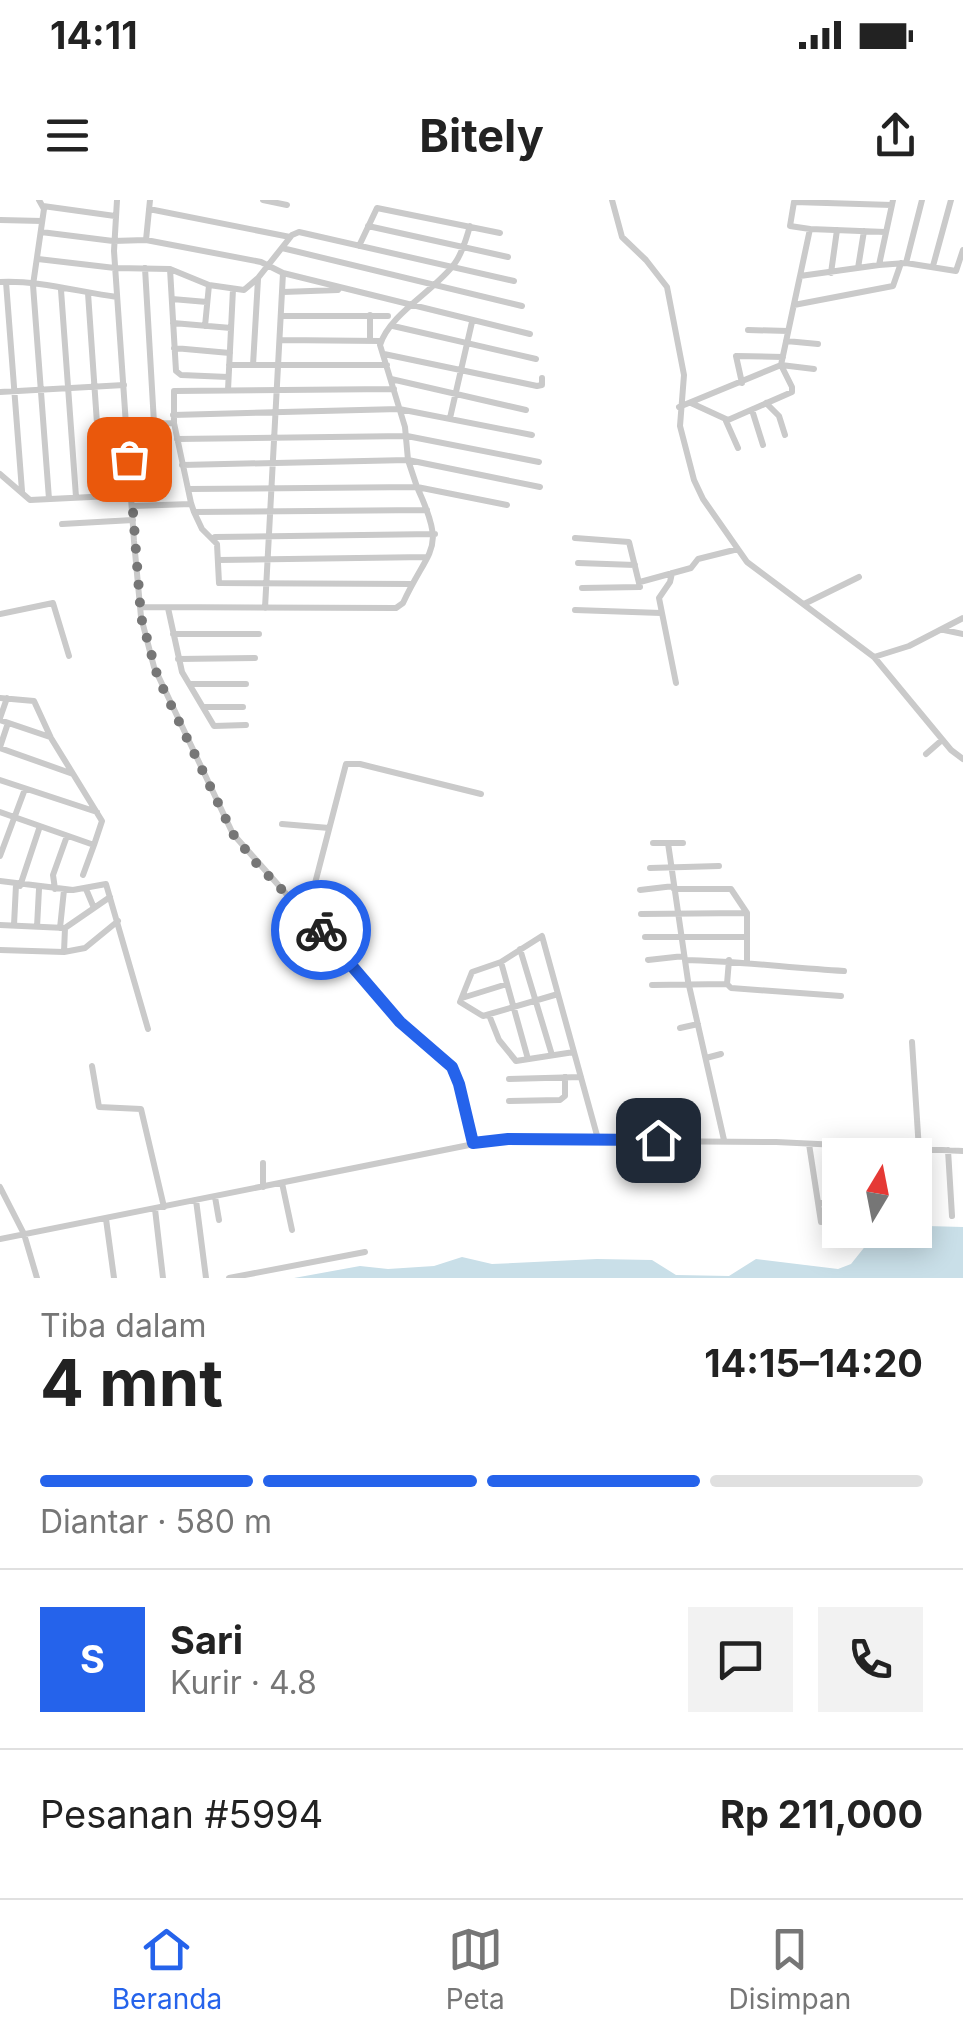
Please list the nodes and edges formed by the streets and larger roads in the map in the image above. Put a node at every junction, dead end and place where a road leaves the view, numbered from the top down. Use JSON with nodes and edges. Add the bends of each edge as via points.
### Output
{"nodes":[{"id":1,"x":117,"y":200,"type":"edge"},
{"id":2,"x":263,"y":200,"type":"edge"},
{"id":3,"x":612,"y":200,"type":"edge"},
{"id":4,"x":922,"y":200,"type":"edge"},
{"id":5,"x":951,"y":200,"type":"edge"},
{"id":6,"x":794,"y":201,"type":"edge"},
{"id":7,"x":41,"y":203,"type":"edge"},
{"id":8,"x":892,"y":203,"type":"edge"},
{"id":9,"x":150,"y":204,"type":"edge"},
{"id":10,"x":288,"y":205,"type":"dead end"},
{"id":11,"x":116,"y":216,"type":"junction"},
{"id":12,"x":0,"y":220,"type":"edge"},
{"id":13,"x":42,"y":222,"type":"junction"},
{"id":14,"x":368,"y":226,"type":"junction"},
{"id":15,"x":470,"y":226,"type":"junction"},
{"id":16,"x":810,"y":229,"type":"junction"},
{"id":17,"x":837,"y":230,"type":"junction"},
{"id":18,"x":864,"y":230,"type":"junction"},
{"id":19,"x":41,"y":232,"type":"junction"},
{"id":20,"x":500,"y":232,"type":"dead end"},
{"id":21,"x":885,"y":232,"type":"junction"},
{"id":22,"x":290,"y":237,"type":"junction"},
{"id":23,"x":113,"y":240,"type":"junction"},
{"id":24,"x":146,"y":240,"type":"junction"},
{"id":25,"x":360,"y":246,"type":"junction"},
{"id":26,"x":282,"y":248,"type":"junction"},
{"id":27,"x":464,"y":248,"type":"junction"},
{"id":28,"x":963,"y":250,"type":"edge"},
{"id":29,"x":508,"y":257,"type":"dead end"},
{"id":30,"x":38,"y":258,"type":"junction"},
{"id":31,"x":904,"y":263,"type":"junction"},
{"id":32,"x":268,"y":265,"type":"junction"},
{"id":33,"x":878,"y":265,"type":"junction"},
{"id":34,"x":934,"y":266,"type":"junction"},
{"id":35,"x":453,"y":267,"type":"junction"},
{"id":36,"x":116,"y":268,"type":"junction"},
{"id":37,"x":146,"y":268,"type":"junction"},
{"id":38,"x":858,"y":268,"type":"junction"},
{"id":39,"x":170,"y":269,"type":"junction"},
{"id":40,"x":284,"y":273,"type":"junction"},
{"id":41,"x":831,"y":273,"type":"junction"},
{"id":42,"x":800,"y":276,"type":"junction"},
{"id":43,"x":258,"y":278,"type":"junction"},
{"id":44,"x":514,"y":281,"type":"dead end"},
{"id":45,"x":3,"y":282,"type":"edge"},
{"id":46,"x":34,"y":285,"type":"junction"},
{"id":47,"x":209,"y":285,"type":"junction"},
{"id":48,"x":434,"y":286,"type":"junction"},
{"id":49,"x":349,"y":289,"type":"junction"},
{"id":50,"x":61,"y":290,"type":"junction"},
{"id":51,"x":233,"y":290,"type":"junction"},
{"id":52,"x":283,"y":292,"type":"junction"},
{"id":53,"x":88,"y":293,"type":"junction"},
{"id":54,"x":117,"y":297,"type":"junction"},
{"id":55,"x":172,"y":299,"type":"junction"},
{"id":56,"x":208,"y":302,"type":"junction"},
{"id":57,"x":412,"y":304,"type":"junction"},
{"id":58,"x":794,"y":305,"type":"junction"},
{"id":59,"x":522,"y":306,"type":"dead end"},
{"id":60,"x":370,"y":315,"type":"junction"},
{"id":61,"x":282,"y":316,"type":"junction"},
{"id":62,"x":388,"y":316,"type":"dead end"},
{"id":63,"x":472,"y":322,"type":"junction"},
{"id":64,"x":173,"y":324,"type":"junction"},
{"id":65,"x":205,"y":326,"type":"junction"},
{"id":66,"x":393,"y":326,"type":"junction"},
{"id":67,"x":231,"y":328,"type":"junction"},
{"id":68,"x":748,"y":330,"type":"dead end"},
{"id":69,"x":788,"y":331,"type":"junction"},
{"id":70,"x":530,"y":334,"type":"dead end"},
{"id":71,"x":280,"y":340,"type":"junction"},
{"id":72,"x":370,"y":340,"type":"junction"},
{"id":73,"x":380,"y":341,"type":"junction"},
{"id":74,"x":786,"y":341,"type":"junction"},
{"id":75,"x":818,"y":344,"type":"dead end"},
{"id":76,"x":466,"y":346,"type":"junction"},
{"id":77,"x":174,"y":348,"type":"junction"},
{"id":78,"x":230,"y":353,"type":"junction"},
{"id":79,"x":382,"y":353,"type":"junction"},
{"id":80,"x":536,"y":359,"type":"dead end"},
{"id":81,"x":782,"y":361,"type":"junction"},
{"id":82,"x":229,"y":365,"type":"junction"},
{"id":83,"x":253,"y":365,"type":"junction"},
{"id":84,"x":387,"y":365,"type":"junction"},
{"id":85,"x":279,"y":366,"type":"junction"},
{"id":86,"x":814,"y":369,"type":"dead end"},
{"id":87,"x":461,"y":371,"type":"junction"},
{"id":88,"x":228,"y":377,"type":"junction"},
{"id":89,"x":542,"y":378,"type":"dead end"},
{"id":90,"x":391,"y":379,"type":"junction"},
{"id":91,"x":742,"y":382,"type":"junction"},
{"id":92,"x":124,"y":385,"type":"junction"},
{"id":93,"x":95,"y":387,"type":"junction"},
{"id":94,"x":68,"y":388,"type":"junction"},
{"id":95,"x":394,"y":389,"type":"junction"},
{"id":96,"x":41,"y":390,"type":"junction"},
{"id":97,"x":228,"y":390,"type":"junction"},
{"id":98,"x":277,"y":390,"type":"junction"},
{"id":99,"x":13,"y":391,"type":"junction"},
{"id":100,"x":0,"y":392,"type":"edge"},
{"id":101,"x":456,"y":394,"type":"junction"},
{"id":102,"x":689,"y":402,"type":"junction"},
{"id":103,"x":766,"y":404,"type":"junction"},
{"id":104,"x":679,"y":406,"type":"junction"},
{"id":105,"x":399,"y":408,"type":"junction"},
{"id":106,"x":526,"y":410,"type":"dead end"},
{"id":107,"x":752,"y":410,"type":"junction"},
{"id":108,"x":276,"y":414,"type":"junction"},
{"id":109,"x":450,"y":418,"type":"junction"},
{"id":110,"x":173,"y":419,"type":"junction"},
{"id":111,"x":726,"y":420,"type":"junction"},
{"id":112,"x":154,"y":424,"type":"junction"},
{"id":113,"x":126,"y":425,"type":"junction"},
{"id":114,"x":785,"y":435,"type":"dead end"},
{"id":115,"x":406,"y":436,"type":"junction"},
{"id":116,"x":532,"y":436,"type":"dead end"},
{"id":117,"x":274,"y":438,"type":"junction"},
{"id":118,"x":177,"y":439,"type":"junction"},
{"id":119,"x":763,"y":445,"type":"dead end"},
{"id":120,"x":738,"y":448,"type":"dead end"},
{"id":121,"x":408,"y":460,"type":"junction"},
{"id":122,"x":273,"y":462,"type":"junction"},
{"id":123,"x":539,"y":462,"type":"dead end"},
{"id":124,"x":182,"y":465,"type":"junction"},
{"id":125,"x":0,"y":474,"type":"edge"},
{"id":126,"x":540,"y":486,"type":"dead end"},
{"id":127,"x":271,"y":487,"type":"junction"},
{"id":128,"x":417,"y":487,"type":"junction"},
{"id":129,"x":188,"y":489,"type":"junction"},
{"id":130,"x":22,"y":492,"type":"junction"},
{"id":131,"x":131,"y":495,"type":"junction"},
{"id":132,"x":102,"y":496,"type":"junction"},
{"id":133,"x":76,"y":497,"type":"junction"},
{"id":134,"x":49,"y":498,"type":"junction"},
{"id":135,"x":506,"y":505,"type":"dead end"},
{"id":136,"x":132,"y":506,"type":"junction"},
{"id":137,"x":193,"y":508,"type":"junction"},
{"id":138,"x":427,"y":510,"type":"junction"},
{"id":139,"x":270,"y":511,"type":"junction"},
{"id":140,"x":133,"y":520,"type":"junction"},
{"id":141,"x":62,"y":524,"type":"dead end"},
{"id":142,"x":435,"y":534,"type":"junction"},
{"id":143,"x":269,"y":535,"type":"junction"},
{"id":144,"x":213,"y":537,"type":"junction"},
{"id":145,"x":575,"y":538,"type":"dead end"},
{"id":146,"x":738,"y":549,"type":"junction"},
{"id":147,"x":427,"y":558,"type":"junction"},
{"id":148,"x":268,"y":559,"type":"junction"},
{"id":149,"x":218,"y":560,"type":"junction"},
{"id":150,"x":578,"y":562,"type":"dead end"},
{"id":151,"x":635,"y":565,"type":"junction"},
{"id":152,"x":672,"y":573,"type":"junction"},
{"id":153,"x":859,"y":577,"type":"dead end"},
{"id":154,"x":640,"y":582,"type":"junction"},
{"id":155,"x":267,"y":583,"type":"junction"},
{"id":156,"x":412,"y":584,"type":"junction"},
{"id":157,"x":582,"y":588,"type":"dead end"},
{"id":158,"x":804,"y":604,"type":"junction"},
{"id":159,"x":140,"y":607,"type":"junction"},
{"id":160,"x":168,"y":608,"type":"junction"},
{"id":161,"x":265,"y":608,"type":"junction"},
{"id":162,"x":575,"y":610,"type":"dead end"},
{"id":163,"x":661,"y":613,"type":"junction"},
{"id":164,"x":0,"y":614,"type":"edge"},
{"id":165,"x":963,"y":618,"type":"edge"},
{"id":166,"x":943,"y":630,"type":"junction"},
{"id":167,"x":172,"y":634,"type":"junction"},
{"id":168,"x":259,"y":634,"type":"dead end"},
{"id":169,"x":963,"y":634,"type":"edge"},
{"id":170,"x":69,"y":656,"type":"dead end"},
{"id":171,"x":874,"y":657,"type":"junction"},
{"id":172,"x":255,"y":658,"type":"dead end"},
{"id":173,"x":178,"y":659,"type":"junction"},
{"id":174,"x":676,"y":683,"type":"dead end"},
{"id":175,"x":190,"y":684,"type":"junction"},
{"id":176,"x":246,"y":684,"type":"dead end"},
{"id":177,"x":3,"y":698,"type":"edge"},
{"id":178,"x":243,"y":706,"type":"dead end"},
{"id":179,"x":203,"y":707,"type":"junction"},
{"id":180,"x":3,"y":720,"type":"edge"},
{"id":181,"x":246,"y":726,"type":"dead end"},
{"id":182,"x":51,"y":738,"type":"junction"},
{"id":183,"x":942,"y":740,"type":"junction"},
{"id":184,"x":0,"y":748,"type":"edge"},
{"id":185,"x":926,"y":754,"type":"dead end"},
{"id":186,"x":963,"y":759,"type":"edge"},
{"id":187,"x":74,"y":775,"type":"junction"},
{"id":188,"x":0,"y":780,"type":"edge"},
{"id":189,"x":25,"y":789,"type":"junction"},
{"id":190,"x":481,"y":794,"type":"dead end"},
{"id":191,"x":0,"y":812,"type":"edge"},
{"id":192,"x":98,"y":812,"type":"junction"},
{"id":193,"x":14,"y":818,"type":"junction"},
{"id":194,"x":282,"y":824,"type":"dead end"},
{"id":195,"x":40,"y":826,"type":"junction"},
{"id":196,"x":329,"y":828,"type":"junction"},
{"id":197,"x":67,"y":836,"type":"junction"},
{"id":198,"x":653,"y":843,"type":"dead end"},
{"id":199,"x":668,"y":843,"type":"junction"},
{"id":200,"x":682,"y":843,"type":"dead end"},
{"id":201,"x":94,"y":845,"type":"junction"},
{"id":202,"x":0,"y":856,"type":"edge"},
{"id":203,"x":719,"y":866,"type":"dead end"},
{"id":204,"x":650,"y":868,"type":"dead end"},
{"id":205,"x":671,"y":868,"type":"junction"},
{"id":206,"x":83,"y":875,"type":"dead end"},
{"id":207,"x":0,"y":881,"type":"edge"},
{"id":208,"x":18,"y":886,"type":"junction"},
{"id":209,"x":674,"y":887,"type":"junction"},
{"id":210,"x":39,"y":888,"type":"junction"},
{"id":211,"x":86,"y":889,"type":"junction"},
{"id":212,"x":55,"y":890,"type":"junction"},
{"id":213,"x":64,"y":890,"type":"junction"},
{"id":214,"x":640,"y":890,"type":"dead end"},
{"id":215,"x":110,"y":897,"type":"junction"},
{"id":216,"x":94,"y":908,"type":"junction"},
{"id":217,"x":678,"y":912,"type":"junction"},
{"id":218,"x":746,"y":913,"type":"junction"},
{"id":219,"x":641,"y":914,"type":"dead end"},
{"id":220,"x":307,"y":915,"type":"junction"},
{"id":221,"x":118,"y":921,"type":"junction"},
{"id":222,"x":0,"y":925,"type":"edge"},
{"id":223,"x":14,"y":926,"type":"junction"},
{"id":224,"x":38,"y":926,"type":"junction"},
{"id":225,"x":62,"y":928,"type":"junction"},
{"id":226,"x":747,"y":936,"type":"junction"},
{"id":227,"x":645,"y":937,"type":"dead end"},
{"id":228,"x":681,"y":937,"type":"junction"},
{"id":229,"x":520,"y":949,"type":"junction"},
{"id":230,"x":0,"y":950,"type":"edge"},
{"id":231,"x":64,"y":952,"type":"junction"},
{"id":232,"x":684,"y":958,"type":"junction"},
{"id":233,"x":648,"y":960,"type":"dead end"},
{"id":234,"x":729,"y":960,"type":"junction"},
{"id":235,"x":747,"y":961,"type":"junction"},
{"id":236,"x":501,"y":962,"type":"junction"},
{"id":237,"x":844,"y":971,"type":"dead end"},
{"id":238,"x":507,"y":984,"type":"junction"},
{"id":239,"x":688,"y":984,"type":"junction"},
{"id":240,"x":727,"y":984,"type":"junction"},
{"id":241,"x":652,"y":985,"type":"dead end"},
{"id":242,"x":558,"y":994,"type":"junction"},
{"id":243,"x":841,"y":996,"type":"dead end"},
{"id":244,"x":461,"y":999,"type":"junction"},
{"id":245,"x":536,"y":1001,"type":"junction"},
{"id":246,"x":514,"y":1008,"type":"junction"},
{"id":247,"x":489,"y":1015,"type":"junction"},
{"id":248,"x":698,"y":1024,"type":"junction"},
{"id":249,"x":680,"y":1028,"type":"dead end"},
{"id":250,"x":148,"y":1029,"type":"dead end"},
{"id":251,"x":912,"y":1042,"type":"dead end"},
{"id":252,"x":574,"y":1052,"type":"junction"},
{"id":253,"x":721,"y":1054,"type":"dead end"},
{"id":254,"x":552,"y":1055,"type":"junction"},
{"id":255,"x":706,"y":1058,"type":"junction"},
{"id":256,"x":528,"y":1059,"type":"junction"},
{"id":257,"x":516,"y":1061,"type":"junction"},
{"id":258,"x":92,"y":1066,"type":"dead end"},
{"id":259,"x":565,"y":1077,"type":"junction"},
{"id":260,"x":581,"y":1077,"type":"junction"},
{"id":261,"x":509,"y":1100,"type":"dead end"},
{"id":262,"x":917,"y":1138,"type":"edge"},
{"id":263,"x":598,"y":1140,"type":"junction"},
{"id":264,"x":724,"y":1140,"type":"junction"},
{"id":265,"x":473,"y":1143,"type":"junction"},
{"id":266,"x":810,"y":1144,"type":"junction"},
{"id":267,"x":822,"y":1145,"type":"edge"},
{"id":268,"x":932,"y":1150,"type":"edge"},
{"id":269,"x":948,"y":1150,"type":"junction"},
{"id":270,"x":963,"y":1151,"type":"edge"},
{"id":271,"x":263,"y":1163,"type":"dead end"},
{"id":272,"x":282,"y":1183,"type":"junction"},
{"id":273,"x":264,"y":1186,"type":"junction"},
{"id":274,"x":0,"y":1187,"type":"edge"},
{"id":275,"x":215,"y":1196,"type":"junction"},
{"id":276,"x":196,"y":1200,"type":"junction"},
{"id":277,"x":821,"y":1203,"type":"joint"},
{"id":278,"x":164,"y":1207,"type":"junction"},
{"id":279,"x":154,"y":1209,"type":"junction"},
{"id":280,"x":952,"y":1216,"type":"dead end"},
{"id":281,"x":106,"y":1219,"type":"junction"},
{"id":282,"x":219,"y":1220,"type":"dead end"},
{"id":283,"x":821,"y":1222,"type":"dead end"},
{"id":284,"x":292,"y":1230,"type":"dead end"},
{"id":285,"x":24,"y":1234,"type":"junction"},
{"id":286,"x":0,"y":1239,"type":"edge"},
{"id":287,"x":365,"y":1252,"type":"dead end"},
{"id":288,"x":37,"y":1278,"type":"edge"},
{"id":289,"x":114,"y":1278,"type":"edge"},
{"id":290,"x":163,"y":1278,"type":"edge"},
{"id":291,"x":206,"y":1278,"type":"edge"},
{"id":292,"x":230,"y":1278,"type":"edge"}],
"edges":[{"from":1,"to":11,"type":"street"},
{"from":2,"to":10,"type":"street"},
{"from":3,"to":104,"type":"street","via":[[622,237],[667,287],[684,375]]},
{"from":4,"to":31,"type":"street"},
{"from":5,"to":34,"type":"street"},
{"from":6,"to":8,"type":"street"},
{"from":6,"to":16,"type":"street","via":[[790,226]]},
{"from":7,"to":11,"type":"street"},
{"from":7,"to":13,"type":"street"},
{"from":8,"to":21,"type":"street"},
{"from":9,"to":22,"type":"street"},
{"from":9,"to":24,"type":"street"},
{"from":11,"to":23,"type":"street"},
{"from":12,"to":13,"type":"street"},
{"from":13,"to":19,"type":"street"},
{"from":14,"to":15,"type":"street","via":[[377,208]]},
{"from":14,"to":25,"type":"street"},
{"from":14,"to":27,"type":"street"},
{"from":15,"to":20,"type":"street"},
{"from":15,"to":27,"type":"street"},
{"from":16,"to":17,"type":"street"},
{"from":16,"to":42,"type":"street"},
{"from":17,"to":18,"type":"street"},
{"from":17,"to":41,"type":"street"},
{"from":18,"to":21,"type":"street"},
{"from":18,"to":38,"type":"street"},
{"from":19,"to":23,"type":"street"},
{"from":19,"to":30,"type":"street"},
{"from":21,"to":33,"type":"street"},
{"from":22,"to":25,"type":"street","via":[[303,233]]},
{"from":22,"to":26,"type":"street"},
{"from":23,"to":24,"type":"street"},
{"from":23,"to":36,"type":"street"},
{"from":24,"to":32,"type":"street"},
{"from":25,"to":35,"type":"street"},
{"from":26,"to":32,"type":"street"},
{"from":26,"to":48,"type":"street"},
{"from":27,"to":29,"type":"street"},
{"from":27,"to":35,"type":"street"},
{"from":28,"to":34,"type":"street","via":[[958,270]]},
{"from":30,"to":36,"type":"street"},
{"from":30,"to":46,"type":"street"},
{"from":31,"to":33,"type":"street"},
{"from":31,"to":34,"type":"street"},
{"from":31,"to":58,"type":"street","via":[[892,286]]},
{"from":32,"to":40,"type":"street"},
{"from":32,"to":43,"type":"street"},
{"from":33,"to":38,"type":"street"},
{"from":35,"to":44,"type":"street"},
{"from":35,"to":48,"type":"street"},
{"from":36,"to":37,"type":"street"},
{"from":36,"to":54,"type":"street"},
{"from":37,"to":39,"type":"street"},
{"from":37,"to":112,"type":"street"},
{"from":38,"to":41,"type":"street"},
{"from":39,"to":47,"type":"street"},
{"from":39,"to":55,"type":"street"},
{"from":40,"to":49,"type":"street"},
{"from":40,"to":52,"type":"street"},
{"from":41,"to":42,"type":"street"},
{"from":42,"to":58,"type":"street"},
{"from":43,"to":51,"type":"street","via":[[246,290]]},
{"from":43,"to":83,"type":"street"},
{"from":45,"to":46,"type":"street"},
{"from":45,"to":99,"type":"street"},
{"from":46,"to":50,"type":"street"},
{"from":46,"to":96,"type":"street"},
{"from":47,"to":51,"type":"street"},
{"from":47,"to":56,"type":"street"},
{"from":48,"to":57,"type":"street"},
{"from":48,"to":59,"type":"street"},
{"from":49,"to":52,"type":"street"},
{"from":49,"to":57,"type":"street"},
{"from":50,"to":53,"type":"street"},
{"from":50,"to":94,"type":"street"},
{"from":51,"to":67,"type":"street"},
{"from":52,"to":61,"type":"street"},
{"from":53,"to":54,"type":"street"},
{"from":53,"to":93,"type":"street"},
{"from":54,"to":92,"type":"street"},
{"from":55,"to":56,"type":"street"},
{"from":55,"to":64,"type":"street"},
{"from":56,"to":65,"type":"street"},
{"from":57,"to":63,"type":"street"},
{"from":57,"to":66,"type":"street"},
{"from":58,"to":69,"type":"street"},
{"from":60,"to":61,"type":"street"},
{"from":60,"to":62,"type":"street"},
{"from":60,"to":72,"type":"street"},
{"from":61,"to":71,"type":"street"},
{"from":63,"to":70,"type":"street"},
{"from":63,"to":76,"type":"street"},
{"from":64,"to":65,"type":"street"},
{"from":64,"to":77,"type":"street"},
{"from":65,"to":67,"type":"street"},
{"from":66,"to":73,"type":"street"},
{"from":66,"to":76,"type":"street"},
{"from":67,"to":78,"type":"street"},
{"from":68,"to":69,"type":"street"},
{"from":69,"to":74,"type":"street"},
{"from":71,"to":72,"type":"street"},
{"from":71,"to":85,"type":"street"},
{"from":72,"to":73,"type":"street"},
{"from":73,"to":79,"type":"street"},
{"from":74,"to":75,"type":"street"},
{"from":74,"to":81,"type":"street"},
{"from":76,"to":80,"type":"street"},
{"from":76,"to":87,"type":"street"},
{"from":77,"to":78,"type":"street"},
{"from":77,"to":88,"type":"street","via":[[179,374]]},
{"from":78,"to":82,"type":"street"},
{"from":79,"to":84,"type":"street"},
{"from":79,"to":87,"type":"street"},
{"from":81,"to":86,"type":"street"},
{"from":81,"to":91,"type":"street"},
{"from":81,"to":91,"type":"street","via":[[736,356]]},
{"from":81,"to":103,"type":"street","via":[[792,390]]},
{"from":82,"to":83,"type":"street"},
{"from":82,"to":88,"type":"street"},
{"from":83,"to":85,"type":"street"},
{"from":84,"to":85,"type":"street"},
{"from":84,"to":90,"type":"street"},
{"from":85,"to":98,"type":"street"},
{"from":87,"to":89,"type":"street","via":[[541,386]]},
{"from":87,"to":101,"type":"street"},
{"from":88,"to":97,"type":"street"},
{"from":90,"to":95,"type":"street"},
{"from":90,"to":101,"type":"street"},
{"from":91,"to":102,"type":"street"},
{"from":92,"to":93,"type":"street"},
{"from":92,"to":113,"type":"street"},
{"from":93,"to":94,"type":"street"},
{"from":93,"to":132,"type":"street"},
{"from":94,"to":96,"type":"street"},
{"from":94,"to":133,"type":"street"},
{"from":95,"to":98,"type":"street"},
{"from":95,"to":105,"type":"street"},
{"from":96,"to":99,"type":"street"},
{"from":96,"to":134,"type":"street"},
{"from":97,"to":98,"type":"street"},
{"from":97,"to":110,"type":"street","via":[[175,390]]},
{"from":98,"to":108,"type":"street"},
{"from":99,"to":100,"type":"street"},
{"from":99,"to":130,"type":"street"},
{"from":101,"to":106,"type":"street"},
{"from":101,"to":109,"type":"street"},
{"from":102,"to":104,"type":"street"},
{"from":102,"to":111,"type":"street"},
{"from":103,"to":107,"type":"street"},
{"from":103,"to":114,"type":"street"},
{"from":104,"to":146,"type":"street","via":[[697,488]]},
{"from":105,"to":108,"type":"street"},
{"from":105,"to":109,"type":"street"},
{"from":105,"to":115,"type":"street"},
{"from":107,"to":111,"type":"street"},
{"from":107,"to":119,"type":"street"},
{"from":108,"to":110,"type":"street"},
{"from":108,"to":117,"type":"street"},
{"from":109,"to":116,"type":"street"},
{"from":110,"to":112,"type":"street"},
{"from":110,"to":118,"type":"street"},
{"from":111,"to":120,"type":"street"},
{"from":112,"to":113,"type":"street"},
{"from":113,"to":131,"type":"street"},
{"from":115,"to":117,"type":"street"},
{"from":115,"to":121,"type":"street"},
{"from":115,"to":123,"type":"street"},
{"from":117,"to":118,"type":"street"},
{"from":117,"to":122,"type":"street"},
{"from":118,"to":124,"type":"street"},
{"from":121,"to":122,"type":"street"},
{"from":121,"to":126,"type":"street"},
{"from":121,"to":128,"type":"street"},
{"from":122,"to":124,"type":"street"},
{"from":122,"to":127,"type":"street"},
{"from":124,"to":129,"type":"street"},
{"from":125,"to":130,"type":"street"},
{"from":127,"to":128,"type":"street"},
{"from":127,"to":129,"type":"street"},
{"from":127,"to":139,"type":"street"},
{"from":128,"to":135,"type":"street"},
{"from":128,"to":138,"type":"street"},
{"from":129,"to":137,"type":"street"},
{"from":130,"to":134,"type":"street","via":[[30,500]]},
{"from":131,"to":132,"type":"street"},
{"from":131,"to":136,"type":"street"},
{"from":132,"to":133,"type":"street"},
{"from":133,"to":134,"type":"street"},
{"from":136,"to":137,"type":"street"},
{"from":136,"to":140,"type":"street"},
{"from":137,"to":139,"type":"street"},
{"from":137,"to":144,"type":"street"},
{"from":138,"to":139,"type":"street"},
{"from":138,"to":142,"type":"street"},
{"from":139,"to":143,"type":"street"},
{"from":140,"to":141,"type":"street"},
{"from":140,"to":159,"type":"street"},
{"from":142,"to":143,"type":"street"},
{"from":142,"to":147,"type":"street"},
{"from":143,"to":144,"type":"street"},
{"from":143,"to":148,"type":"street"},
{"from":144,"to":149,"type":"street"},
{"from":145,"to":151,"type":"street","via":[[628,542]]},
{"from":146,"to":152,"type":"street"},
{"from":146,"to":158,"type":"street"},
{"from":147,"to":148,"type":"street"},
{"from":147,"to":156,"type":"street"},
{"from":148,"to":149,"type":"street"},
{"from":148,"to":155,"type":"street"},
{"from":149,"to":155,"type":"street","via":[[220,584]]},
{"from":150,"to":151,"type":"street"},
{"from":151,"to":154,"type":"street"},
{"from":152,"to":154,"type":"street"},
{"from":152,"to":163,"type":"street","via":[[659,598]]},
{"from":153,"to":158,"type":"street"},
{"from":154,"to":157,"type":"street","via":[[638,590]]},
{"from":155,"to":156,"type":"street"},
{"from":155,"to":161,"type":"street"},
{"from":156,"to":161,"type":"street","via":[[401,606],[392,609]]},
{"from":158,"to":171,"type":"street"},
{"from":159,"to":160,"type":"street"},
{"from":159,"to":220,"type":"street","via":[[158,678],[222,815]]},
{"from":160,"to":161,"type":"street"},
{"from":160,"to":167,"type":"street"},
{"from":162,"to":163,"type":"street"},
{"from":163,"to":174,"type":"street"},
{"from":164,"to":170,"type":"street","via":[[53,604]]},
{"from":165,"to":166,"type":"street"},
{"from":166,"to":169,"type":"street"},
{"from":166,"to":171,"type":"street"},
{"from":167,"to":168,"type":"street"},
{"from":167,"to":173,"type":"street"},
{"from":171,"to":183,"type":"street"},
{"from":172,"to":173,"type":"street"},
{"from":173,"to":175,"type":"street"},
{"from":175,"to":176,"type":"street"},
{"from":175,"to":179,"type":"street"},
{"from":177,"to":180,"type":"street"},
{"from":177,"to":182,"type":"street","via":[[34,700]]},
{"from":178,"to":179,"type":"street"},
{"from":179,"to":181,"type":"street","via":[[214,726]]},
{"from":180,"to":182,"type":"street"},
{"from":180,"to":184,"type":"street"},
{"from":182,"to":187,"type":"street"},
{"from":183,"to":185,"type":"street"},
{"from":183,"to":186,"type":"street"},
{"from":184,"to":187,"type":"street"},
{"from":187,"to":192,"type":"street"},
{"from":188,"to":189,"type":"street"},
{"from":189,"to":192,"type":"street"},
{"from":189,"to":193,"type":"street"},
{"from":190,"to":196,"type":"street","via":[[348,763]]},
{"from":191,"to":193,"type":"street"},
{"from":192,"to":201,"type":"street"},
{"from":193,"to":195,"type":"street"},
{"from":193,"to":202,"type":"street"},
{"from":194,"to":196,"type":"street"},
{"from":195,"to":197,"type":"street"},
{"from":195,"to":208,"type":"street"},
{"from":196,"to":220,"type":"street"},
{"from":197,"to":201,"type":"street"},
{"from":197,"to":212,"type":"street","via":[[54,869]]},
{"from":198,"to":199,"type":"street"},
{"from":199,"to":200,"type":"street"},
{"from":199,"to":205,"type":"street"},
{"from":201,"to":206,"type":"street"},
{"from":203,"to":205,"type":"street"},
{"from":204,"to":205,"type":"street"},
{"from":205,"to":209,"type":"street"},
{"from":207,"to":208,"type":"street"},
{"from":208,"to":210,"type":"street"},
{"from":208,"to":223,"type":"street"},
{"from":209,"to":214,"type":"street"},
{"from":209,"to":217,"type":"street"},
{"from":209,"to":218,"type":"street","via":[[730,889]]},
{"from":210,"to":212,"type":"street"},
{"from":210,"to":224,"type":"street"},
{"from":211,"to":213,"type":"street"},
{"from":211,"to":215,"type":"street","via":[[104,883]]},
{"from":211,"to":216,"type":"street"},
{"from":212,"to":213,"type":"street"},
{"from":213,"to":225,"type":"street"},
{"from":215,"to":216,"type":"street"},
{"from":215,"to":221,"type":"street"},
{"from":216,"to":225,"type":"street"},
{"from":217,"to":218,"type":"street"},
{"from":217,"to":219,"type":"street"},
{"from":217,"to":228,"type":"street"},
{"from":218,"to":226,"type":"street"},
{"from":220,"to":265,"type":"street","via":[[400,1022],[452,1067]]},
{"from":221,"to":231,"type":"street","via":[[85,948]]},
{"from":221,"to":250,"type":"street"},
{"from":222,"to":223,"type":"street"},
{"from":223,"to":224,"type":"street"},
{"from":224,"to":225,"type":"street"},
{"from":225,"to":231,"type":"street"},
{"from":226,"to":228,"type":"street"},
{"from":226,"to":235,"type":"street"},
{"from":227,"to":228,"type":"street"},
{"from":228,"to":232,"type":"street"},
{"from":229,"to":236,"type":"street"},
{"from":229,"to":242,"type":"street","via":[[542,936]]},
{"from":229,"to":245,"type":"street"},
{"from":230,"to":231,"type":"street"},
{"from":232,"to":233,"type":"street"},
{"from":232,"to":234,"type":"street"},
{"from":232,"to":239,"type":"street"},
{"from":234,"to":235,"type":"street"},
{"from":234,"to":240,"type":"street"},
{"from":235,"to":237,"type":"street"},
{"from":236,"to":238,"type":"street"},
{"from":236,"to":244,"type":"street","via":[[472,972]]},
{"from":238,"to":244,"type":"street"},
{"from":238,"to":246,"type":"street"},
{"from":239,"to":240,"type":"street"},
{"from":239,"to":241,"type":"street"},
{"from":239,"to":248,"type":"street"},
{"from":240,"to":243,"type":"street"},
{"from":242,"to":245,"type":"street"},
{"from":242,"to":252,"type":"street"},
{"from":244,"to":247,"type":"street","via":[[477,1015]]},
{"from":245,"to":246,"type":"street"},
{"from":245,"to":254,"type":"street"},
{"from":246,"to":247,"type":"street"},
{"from":246,"to":256,"type":"street"},
{"from":247,"to":257,"type":"street"},
{"from":248,"to":249,"type":"street"},
{"from":248,"to":255,"type":"street"},
{"from":251,"to":262,"type":"street"},
{"from":252,"to":254,"type":"street"},
{"from":252,"to":260,"type":"street"},
{"from":253,"to":255,"type":"street"},
{"from":254,"to":256,"type":"street"},
{"from":255,"to":264,"type":"street"},
{"from":256,"to":257,"type":"street"},
{"from":257,"to":259,"type":"street","via":[[513,1078]]},
{"from":258,"to":278,"type":"street","via":[[99,1107],[141,1109]]},
{"from":259,"to":260,"type":"street"},
{"from":259,"to":261,"type":"street","via":[[560,1100]]},
{"from":260,"to":263,"type":"street"},
{"from":263,"to":264,"type":"street"},
{"from":263,"to":265,"type":"street"},
{"from":264,"to":266,"type":"street"},
{"from":265,"to":272,"type":"street"},
{"from":266,"to":267,"type":"street"},
{"from":266,"to":277,"type":"street"},
{"from":268,"to":269,"type":"street"},
{"from":269,"to":270,"type":"street"},
{"from":269,"to":280,"type":"street"},
{"from":271,"to":273,"type":"street"},
{"from":272,"to":273,"type":"street"},
{"from":272,"to":284,"type":"street"},
{"from":273,"to":275,"type":"street"},
{"from":274,"to":285,"type":"street"},
{"from":275,"to":276,"type":"street"},
{"from":275,"to":282,"type":"street"},
{"from":276,"to":278,"type":"street"},
{"from":276,"to":291,"type":"street"},
{"from":277,"to":283,"type":"street"},
{"from":278,"to":279,"type":"street"},
{"from":279,"to":281,"type":"street"},
{"from":279,"to":290,"type":"street"},
{"from":281,"to":285,"type":"street"},
{"from":281,"to":289,"type":"street"},
{"from":285,"to":286,"type":"street"},
{"from":285,"to":288,"type":"street"},
{"from":287,"to":292,"type":"street"}]}
